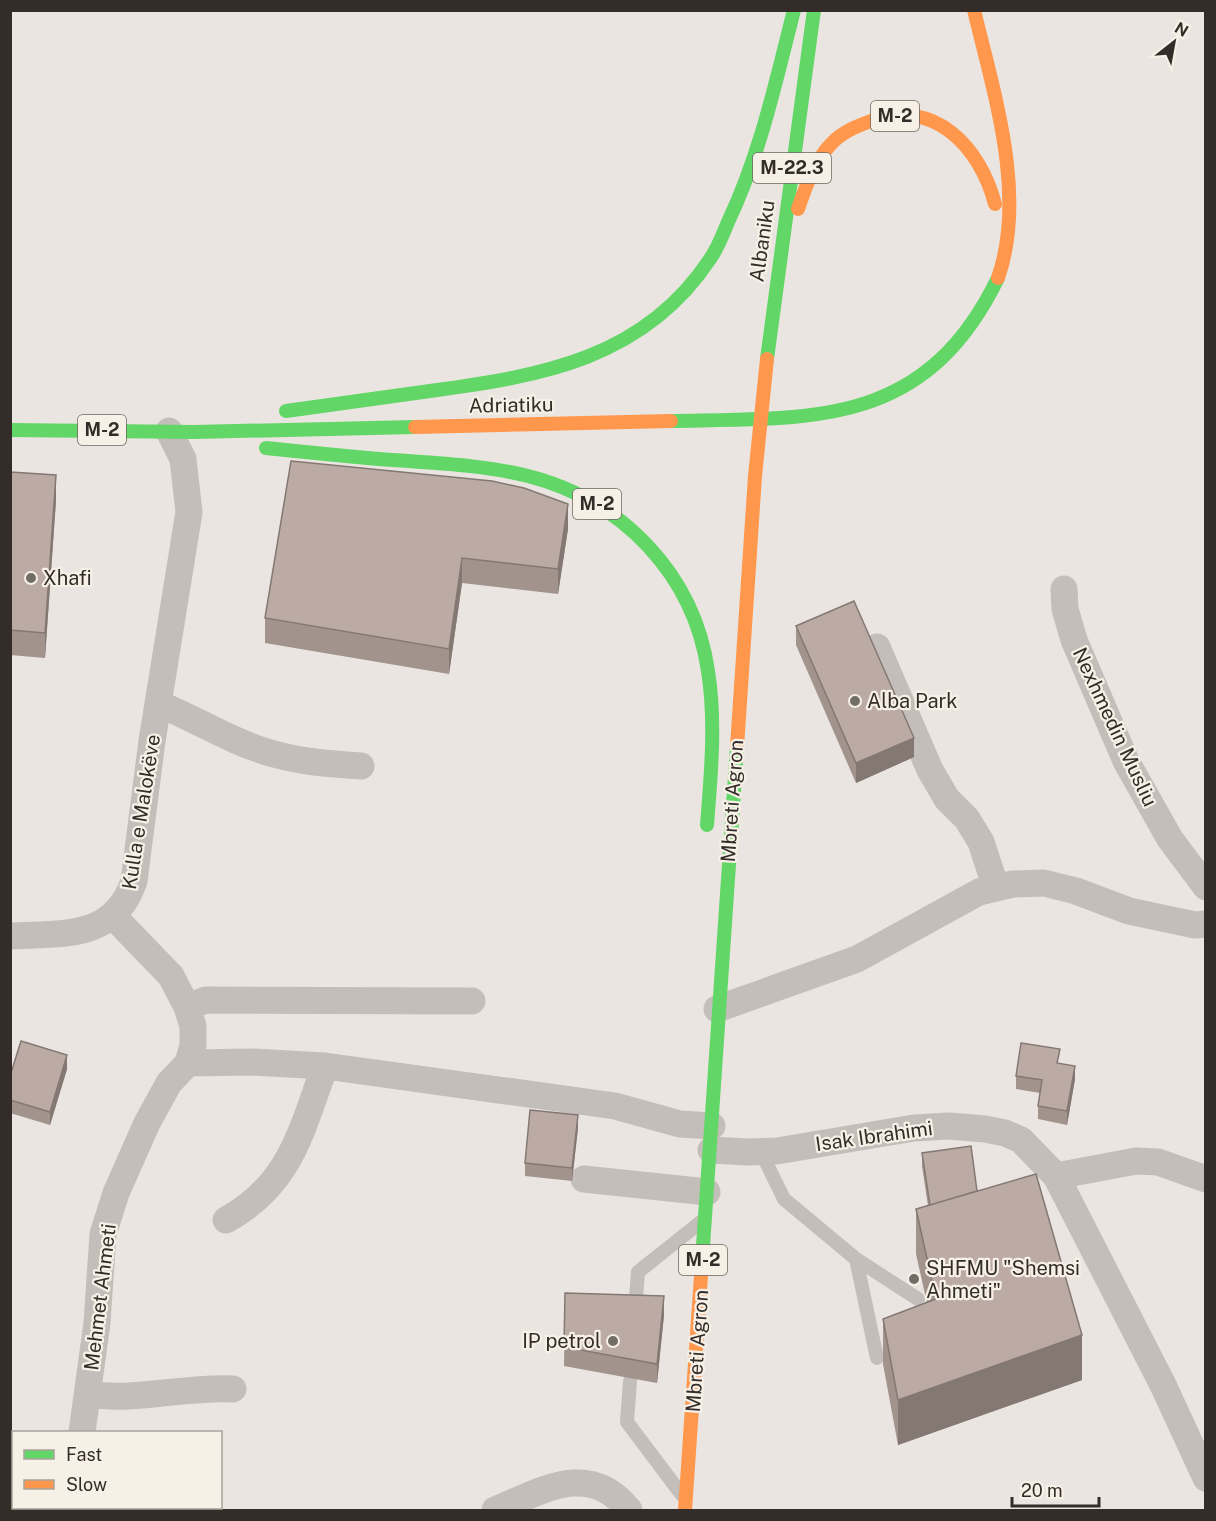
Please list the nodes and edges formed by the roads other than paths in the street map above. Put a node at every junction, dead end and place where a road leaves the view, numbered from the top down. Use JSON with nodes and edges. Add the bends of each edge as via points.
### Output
{"nodes":[{"id":1,"x":794,"y":10,"type":"edge"},
{"id":2,"x":814,"y":10,"type":"edge"},
{"id":3,"x":974,"y":10,"type":"edge"},
{"id":4,"x":978,"y":318,"type":"junction"},
{"id":5,"x":771,"y":325,"type":"junction"},
{"id":6,"x":273,"y":413,"type":"dead end"},
{"id":7,"x":251,"y":417,"type":"dead end"},
{"id":8,"x":10,"y":430,"type":"edge"},
{"id":9,"x":182,"y":431,"type":"junction"},
{"id":10,"x":755,"y":477,"type":"joint"},
{"id":11,"x":1064,"y":589,"type":"dead end"},
{"id":12,"x":877,"y":647,"type":"edge"},
{"id":13,"x":159,"y":704,"type":"junction"},
{"id":14,"x":361,"y":766,"type":"dead end"},
{"id":15,"x":727,"y":867,"type":"junction"},
{"id":16,"x":1206,"y":887,"type":"edge"},
{"id":17,"x":996,"y":888,"type":"junction"},
{"id":18,"x":114,"y":917,"type":"junction"},
{"id":19,"x":1206,"y":924,"type":"edge"},
{"id":20,"x":10,"y":936,"type":"edge"},
{"id":21,"x":472,"y":1001,"type":"dead end"},
{"id":22,"x":187,"y":1006,"type":"junction"},
{"id":23,"x":717,"y":1009,"type":"junction"},
{"id":24,"x":188,"y":1063,"type":"junction"},
{"id":25,"x":325,"y":1066,"type":"junction"},
{"id":26,"x":711,"y":1138,"type":"junction"},
{"id":27,"x":761,"y":1152,"type":"junction"},
{"id":28,"x":1056,"y":1176,"type":"junction"},
{"id":29,"x":584,"y":1179,"type":"dead end"},
{"id":30,"x":1206,"y":1179,"type":"edge"},
{"id":31,"x":707,"y":1205,"type":"junction"},
{"id":32,"x":226,"y":1220,"type":"dead end"},
{"id":33,"x":856,"y":1259,"type":"junction"},
{"id":34,"x":918,"y":1299,"type":"dead end"},
{"id":35,"x":635,"y":1311,"type":"edge"},
{"id":36,"x":877,"y":1358,"type":"dead end"},
{"id":37,"x":630,"y":1381,"type":"edge"},
{"id":38,"x":233,"y":1389,"type":"dead end"},
{"id":39,"x":88,"y":1394,"type":"junction"},
{"id":40,"x":82,"y":1431,"type":"edge"},
{"id":41,"x":1206,"y":1478,"type":"edge"},
{"id":42,"x":686,"y":1506,"type":"edge"},
{"id":43,"x":495,"y":1510,"type":"edge"},
{"id":44,"x":629,"y":1510,"type":"edge"}],
"edges":[{"from":1,"to":6,"type":"main road","via":[[742,193],[711,258],[670,308],[623,341],[566,366],[494,382]]},
{"from":2,"to":5,"type":"main road","name":"Albaniku","number":"M-22.3"},
{"from":3,"to":4,"type":"main road","name":"Adriatiku","via":[[1001,133],[1011,215],[1008,249],[997,285]]},
{"from":4,"to":5,"type":"main road","number":"M-2","via":[[979,292],[994,246],[996,210],[992,183],[981,161],[947,127],[900,115],[871,119],[844,133],[831,143],[818,162],[796,217]]},
{"from":4,"to":9,"type":"main road","name":"Adriatiku","number":"M-2","via":[[951,348],[899,391],[854,408],[796,418]]},
{"from":5,"to":10,"type":"main road","name":"Albaniku","number":"M-2"},
{"from":7,"to":9,"type":"main road"},
{"from":8,"to":9,"type":"main road","name":"Adriatiku","number":"M-2"},
{"from":9,"to":13,"type":"street","name":"Kulla e Malokëve","via":[[189,512]]},
{"from":9,"to":15,"type":"main road","number":"M-2","via":[[227,444],[489,468],[585,497],[621,518],[652,546],[673,573],[694,617],[708,668],[710,845]]},
{"from":10,"to":15,"type":"main road","name":"Mbreti Agron","number":"M-2"},
{"from":11,"to":16,"type":"street","name":"Nexhmedin Musliu","via":[[1074,640],[1126,761],[1170,839]]},
{"from":12,"to":17,"type":"street","via":[[930,770],[981,842]]},
{"from":13,"to":14,"type":"street","name":"Kulla e Malokëve","via":[[273,754],[315,763]]},
{"from":13,"to":18,"type":"street","name":"Kulla e Malokëve","via":[[134,881],[129,897]]},
{"from":15,"to":23,"type":"main road","name":"Mbreti Agron","number":"M-2"},
{"from":17,"to":19,"type":"street","via":[[1044,883],[1129,911]]},
{"from":17,"to":23,"type":"street","via":[[979,892],[857,959]]},
{"from":18,"to":20,"type":"street","name":"Kulla e Malokëve","via":[[73,933]]},
{"from":18,"to":22,"type":"street","via":[[171,976]]},
{"from":21,"to":22,"type":"street","via":[[206,1000]]},
{"from":22,"to":24,"type":"street","via":[[193,1035]]},
{"from":23,"to":26,"type":"main road","name":"Mbreti Agron","number":"M-2"},
{"from":24,"to":25,"type":"street"},
{"from":24,"to":39,"type":"street","name":"Mehmet Ahmeti","via":[[169,1083],[147,1123],[116,1193],[103,1234]]},
{"from":25,"to":26,"type":"street","via":[[615,1106],[680,1124]]},
{"from":25,"to":32,"type":"street","via":[[279,1176],[260,1198]]},
{"from":26,"to":27,"type":"street","name":"Isak Ibrahimi"},
{"from":26,"to":31,"type":"main road","name":"Mbreti Agron","number":"M-2"},
{"from":27,"to":28,"type":"street","name":"Isak Ibrahimi","via":[[914,1128],[985,1129],[1021,1140]]},
{"from":27,"to":33,"type":"lane","via":[[784,1199]]},
{"from":28,"to":30,"type":"street","via":[[1136,1161],[1158,1162]]},
{"from":28,"to":41,"type":"street","name":"Isak Ibrahimi"},
{"from":29,"to":31,"type":"street"},
{"from":31,"to":35,"type":"lane","via":[[638,1272]]},
{"from":31,"to":42,"type":"main road","name":"Mbreti Agron","number":"M-2"},
{"from":33,"to":34,"type":"lane"},
{"from":33,"to":36,"type":"lane"},
{"from":37,"to":42,"type":"lane","via":[[627,1422]]},
{"from":38,"to":39,"type":"street","name":"Mehmet Ahmeti","via":[[207,1387],[109,1397]]},
{"from":39,"to":40,"type":"street","name":"Mehmet Ahmeti"},
{"from":43,"to":44,"type":"street","via":[[567,1482],[587,1482],[604,1488]]}]}
